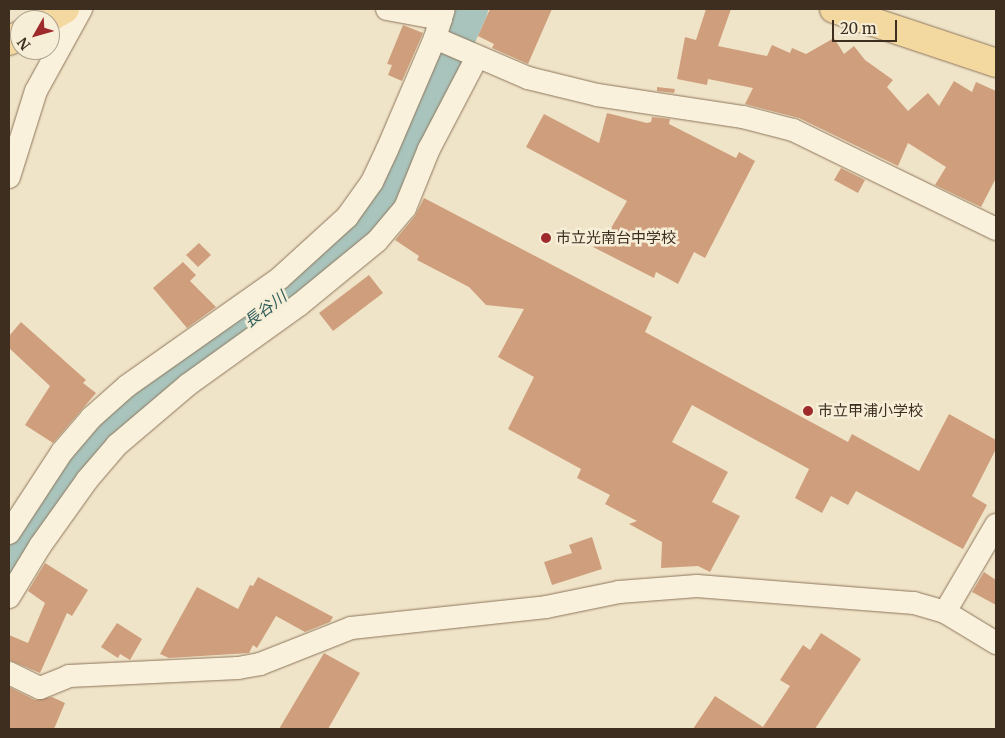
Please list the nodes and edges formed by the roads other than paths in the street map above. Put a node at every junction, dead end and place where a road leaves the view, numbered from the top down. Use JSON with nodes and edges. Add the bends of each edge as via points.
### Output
{"nodes":[{"id":1,"x":81,"y":9,"type":"edge"},
{"id":2,"x":387,"y":9,"type":"edge"},
{"id":3,"x":834,"y":9,"type":"edge"},
{"id":4,"x":451,"y":36,"type":"edge"},
{"id":5,"x":996,"y":63,"type":"edge"},
{"id":6,"x":9,"y":177,"type":"edge"},
{"id":7,"x":996,"y":229,"type":"edge"},
{"id":8,"x":996,"y":524,"type":"edge"},
{"id":9,"x":9,"y":534,"type":"edge"},
{"id":10,"x":9,"y":597,"type":"edge"},
{"id":11,"x":945,"y":612,"type":"junction"},
{"id":12,"x":996,"y":643,"type":"edge"},
{"id":13,"x":9,"y":673,"type":"edge"}],
"edges":[{"from":1,"to":6,"type":"street","via":[[36,91]]},
{"from":2,"to":4,"type":"street"},
{"from":3,"to":5,"type":"main road"},
{"from":4,"to":7,"type":"street","via":[[528,78],[597,95],[743,117],[793,130]]},
{"from":4,"to":9,"type":"street","via":[[372,182],[347,217],[280,278],[127,386],[91,418],[62,452]]},
{"from":4,"to":10,"type":"street","via":[[429,148],[405,208],[349,267],[189,384],[117,445],[55,524]]},
{"from":8,"to":11,"type":"street"},
{"from":11,"to":12,"type":"street"},
{"from":11,"to":13,"type":"street","via":[[914,603],[696,586],[619,592],[546,607],[351,628],[260,664],[238,668],[69,676],[40,688]]}]}
